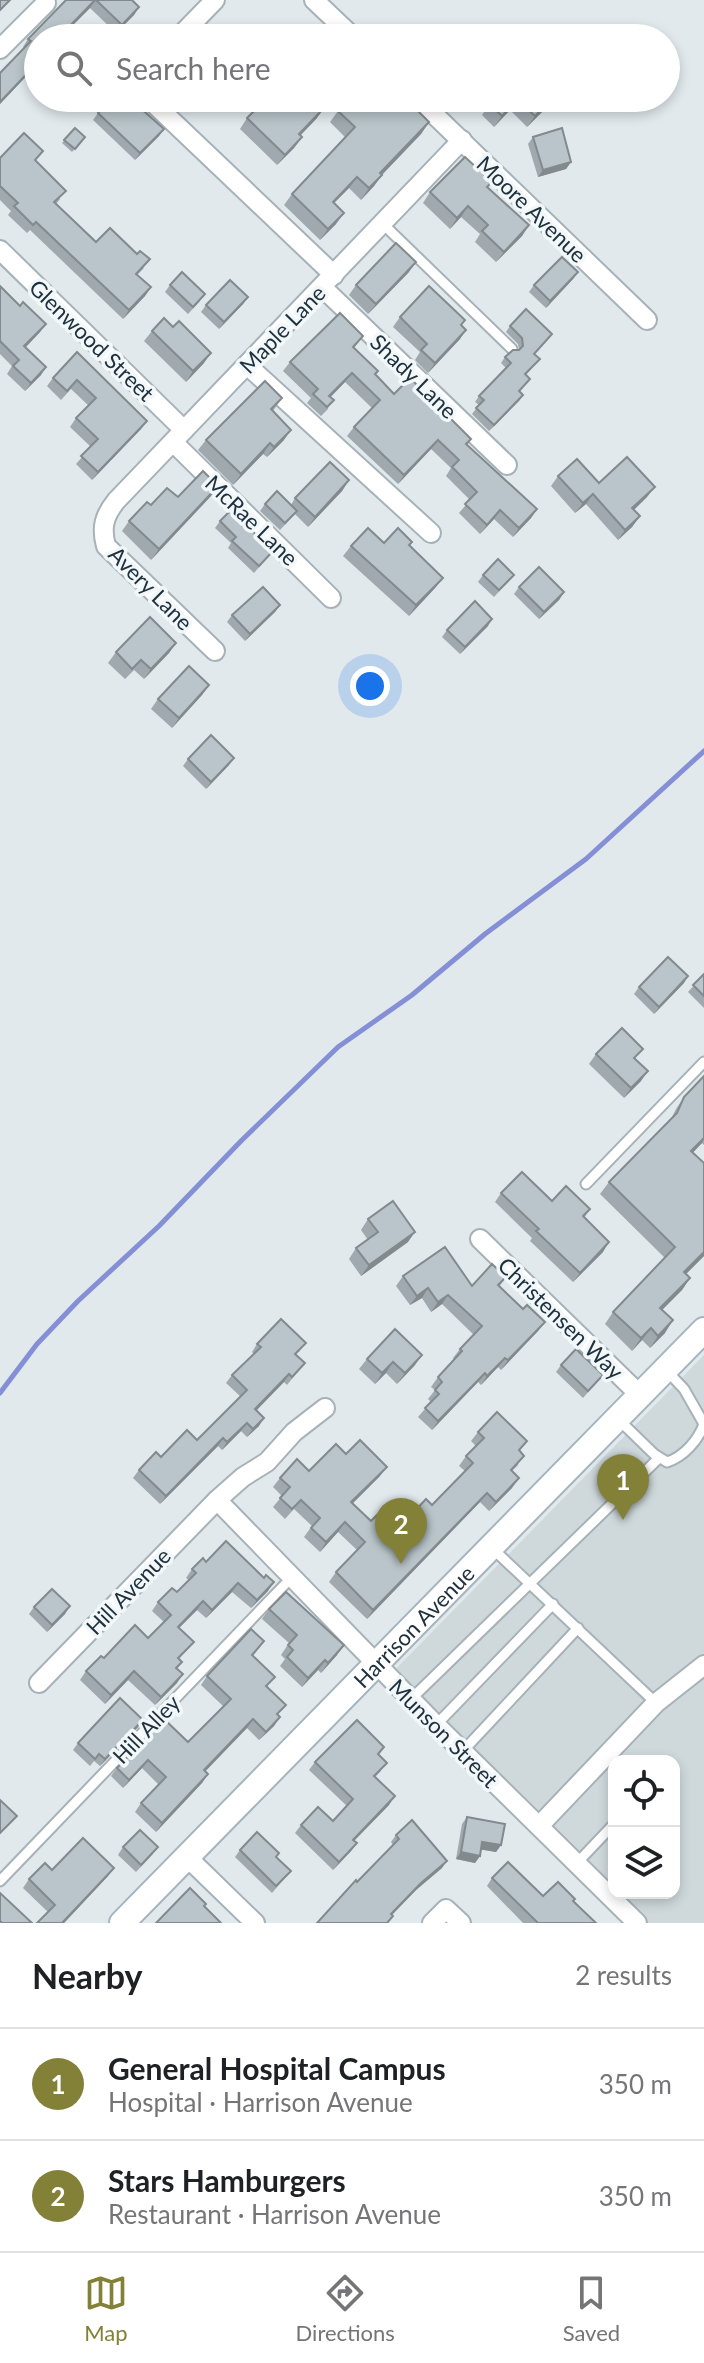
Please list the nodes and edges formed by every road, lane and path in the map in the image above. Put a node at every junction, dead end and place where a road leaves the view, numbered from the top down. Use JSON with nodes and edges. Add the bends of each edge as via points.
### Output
{"nodes":[{"id":1,"x":215,"y":0,"type":"edge"},
{"id":2,"x":314,"y":0,"type":"edge"},
{"id":3,"x":46,"y":3,"type":"dead end"},
{"id":4,"x":25,"y":24,"type":"edge"},
{"id":5,"x":192,"y":24,"type":"edge"},
{"id":6,"x":339,"y":24,"type":"edge"},
{"id":7,"x":24,"y":25,"type":"edge"},
{"id":8,"x":0,"y":49,"type":"edge"},
{"id":9,"x":162,"y":112,"type":"edge"},
{"id":10,"x":432,"y":112,"type":"edge"},
{"id":11,"x":462,"y":140,"type":"junction"},
{"id":12,"x":383,"y":224,"type":"junction"},
{"id":13,"x":0,"y":250,"type":"edge"},
{"id":14,"x":328,"y":281,"type":"junction"},
{"id":15,"x":647,"y":320,"type":"dead end"},
{"id":16,"x":512,"y":349,"type":"edge"},
{"id":17,"x":247,"y":365,"type":"junction"},
{"id":18,"x":178,"y":436,"type":"junction"},
{"id":19,"x":507,"y":465,"type":"dead end"},
{"id":20,"x":105,"y":518,"type":"joint"},
{"id":21,"x":431,"y":533,"type":"dead end"},
{"id":22,"x":331,"y":598,"type":"dead end"},
{"id":23,"x":215,"y":651,"type":"dead end"},
{"id":24,"x":704,"y":1062,"type":"edge"},
{"id":25,"x":586,"y":1184,"type":"dead end"},
{"id":26,"x":480,"y":1239,"type":"dead end"},
{"id":27,"x":704,"y":1330,"type":"edge"},
{"id":28,"x":666,"y":1370,"type":"junction"},
{"id":29,"x":641,"y":1396,"type":"junction"},
{"id":30,"x":325,"y":1408,"type":"dead end"},
{"id":31,"x":618,"y":1419,"type":"junction"},
{"id":32,"x":659,"y":1458,"type":"junction"},
{"id":33,"x":217,"y":1500,"type":"junction"},
{"id":34,"x":491,"y":1547,"type":"junction"},
{"id":35,"x":293,"y":1576,"type":"junction"},
{"id":36,"x":530,"y":1582,"type":"junction"},
{"id":37,"x":553,"y":1604,"type":"junction"},
{"id":38,"x":578,"y":1628,"type":"junction"},
{"id":39,"x":375,"y":1663,"type":"junction"},
{"id":40,"x":704,"y":1665,"type":"edge"},
{"id":41,"x":39,"y":1683,"type":"dead end"},
{"id":42,"x":410,"y":1700,"type":"junction"},
{"id":43,"x":656,"y":1703,"type":"junction"},
{"id":44,"x":436,"y":1725,"type":"junction"},
{"id":45,"x":462,"y":1752,"type":"junction"},
{"id":46,"x":539,"y":1826,"type":"junction"},
{"id":47,"x":611,"y":1827,"type":"edge"},
{"id":48,"x":186,"y":1856,"type":"junction"},
{"id":49,"x":576,"y":1864,"type":"junction"},
{"id":50,"x":0,"y":1881,"type":"edge"},
{"id":51,"x":608,"y":1890,"type":"edge"},
{"id":52,"x":617,"y":1899,"type":"edge"},
{"id":53,"x":122,"y":1923,"type":"edge"},
{"id":54,"x":255,"y":1923,"type":"edge"},
{"id":55,"x":432,"y":1923,"type":"edge"},
{"id":56,"x":461,"y":1923,"type":"edge"},
{"id":57,"x":637,"y":1923,"type":"edge"}],
"edges":[{"from":1,"to":5,"type":"street"},
{"from":2,"to":6,"type":"street"},
{"from":3,"to":4,"type":"street"},
{"from":7,"to":8,"type":"street"},
{"from":9,"to":14,"type":"street","name":"Shady Lane"},
{"from":10,"to":11,"type":"street","name":"Moore Avenue"},
{"from":11,"to":12,"type":"street","name":"Maple Lane"},
{"from":11,"to":15,"type":"street","name":"Moore Avenue"},
{"from":12,"to":14,"type":"street","name":"Maple Lane"},
{"from":12,"to":16,"type":"lane"},
{"from":13,"to":18,"type":"street","name":"Glenwood Street"},
{"from":14,"to":17,"type":"street","name":"Maple Lane"},
{"from":14,"to":19,"type":"street","name":"Shady Lane"},
{"from":17,"to":18,"type":"street","name":"Maple Lane"},
{"from":17,"to":21,"type":"street"},
{"from":18,"to":20,"type":"street","name":"Maple Lane"},
{"from":18,"to":22,"type":"street","name":"McRae Lane"},
{"from":20,"to":23,"type":"street","name":"Avery Lane","via":[[106,546]]},
{"from":24,"to":25,"type":"lane"},
{"from":26,"to":29,"type":"street","name":"Christensen Way"},
{"from":27,"to":28,"type":"main road","name":"Harrison Avenue"},
{"from":28,"to":29,"type":"main road","name":"Harrison Avenue"},
{"from":28,"to":32,"type":"lane","via":[[704,1424],[700,1436],[676,1459]]},
{"from":29,"to":31,"type":"main road","name":"Harrison Avenue"},
{"from":30,"to":33,"type":"street","name":"Hill Avenue"},
{"from":31,"to":32,"type":"lane"},
{"from":31,"to":34,"type":"main road","name":"Harrison Avenue"},
{"from":32,"to":36,"type":"lane"},
{"from":33,"to":35,"type":"street","name":"Munson Street"},
{"from":33,"to":41,"type":"street","name":"Hill Avenue"},
{"from":34,"to":36,"type":"lane"},
{"from":34,"to":39,"type":"main road","name":"Harrison Avenue"},
{"from":35,"to":39,"type":"street","name":"Munson Street"},
{"from":35,"to":50,"type":"lane","name":"Hill Alley"},
{"from":36,"to":37,"type":"lane"},
{"from":36,"to":42,"type":"lane"},
{"from":37,"to":38,"type":"lane"},
{"from":37,"to":44,"type":"lane"},
{"from":38,"to":43,"type":"lane"},
{"from":38,"to":45,"type":"lane"},
{"from":39,"to":42,"type":"street","name":"Munson Street"},
{"from":39,"to":48,"type":"main road","name":"Harrison Avenue"},
{"from":40,"to":43,"type":"street"},
{"from":42,"to":44,"type":"street","name":"Munson Street"},
{"from":43,"to":46,"type":"street"},
{"from":44,"to":45,"type":"street","name":"Munson Street"},
{"from":45,"to":46,"type":"street","name":"Munson Street"},
{"from":46,"to":49,"type":"street","name":"Munson Street"},
{"from":47,"to":49,"type":"lane"},
{"from":48,"to":53,"type":"main road","name":"Harrison Avenue"},
{"from":48,"to":54,"type":"street"},
{"from":49,"to":51,"type":"street","name":"Munson Street"},
{"from":52,"to":57,"type":"street","name":"Munson Street"},
{"from":55,"to":56,"type":"street","via":[[446,1909]]}]}
